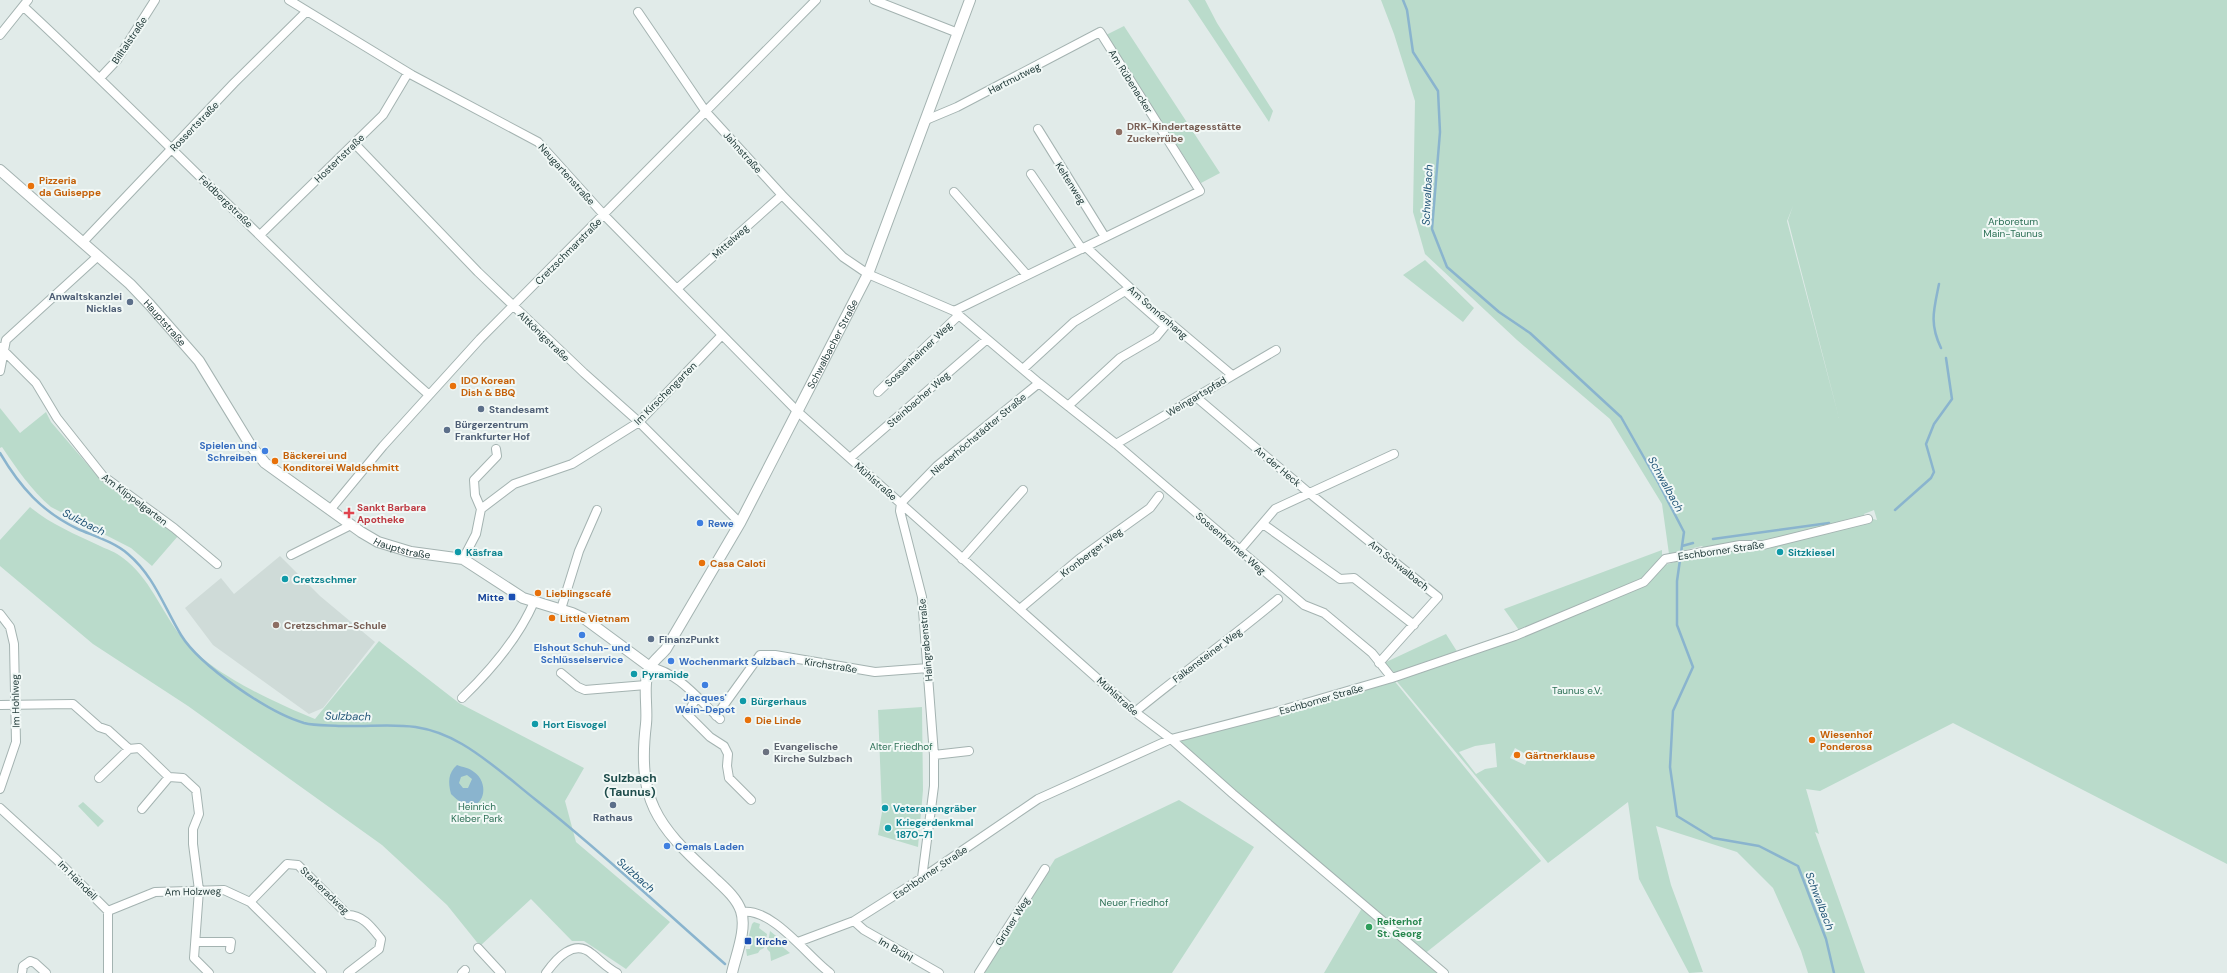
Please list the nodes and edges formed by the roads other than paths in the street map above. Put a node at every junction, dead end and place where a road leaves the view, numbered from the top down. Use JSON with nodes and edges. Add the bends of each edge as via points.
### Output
{"nodes":[{"id":1,"x":155,"y":0,"type":"edge"},
{"id":2,"x":289,"y":0,"type":"edge"},
{"id":3,"x":816,"y":0,"type":"edge"},
{"id":4,"x":874,"y":0,"type":"edge"},
{"id":5,"x":970,"y":0,"type":"edge"},
{"id":6,"x":26,"y":4,"type":"edge"},
{"id":7,"x":306,"y":12,"type":"junction"},
{"id":8,"x":638,"y":12,"type":"dead end"},
{"id":9,"x":1100,"y":32,"type":"joint"},
{"id":10,"x":958,"y":33,"type":"junction"},
{"id":11,"x":0,"y":35,"type":"edge"},
{"id":12,"x":408,"y":73,"type":"junction"},
{"id":13,"x":100,"y":78,"type":"junction"},
{"id":14,"x":706,"y":112,"type":"junction"},
{"id":15,"x":926,"y":120,"type":"junction"},
{"id":16,"x":1038,"y":129,"type":"dead end"},
{"id":17,"x":354,"y":143,"type":"junction"},
{"id":18,"x":172,"y":149,"type":"junction"},
{"id":19,"x":0,"y":170,"type":"edge"},
{"id":20,"x":1031,"y":174,"type":"dead end"},
{"id":21,"x":954,"y":192,"type":"dead end"},
{"id":22,"x":782,"y":195,"type":"junction"},
{"id":23,"x":604,"y":215,"type":"junction"},
{"id":24,"x":260,"y":235,"type":"junction"},
{"id":25,"x":1105,"y":237,"type":"junction"},
{"id":26,"x":83,"y":242,"type":"junction"},
{"id":27,"x":1084,"y":248,"type":"junction"},
{"id":28,"x":98,"y":256,"type":"junction"},
{"id":29,"x":868,"y":274,"type":"junction"},
{"id":30,"x":1026,"y":274,"type":"junction"},
{"id":31,"x":678,"y":288,"type":"junction"},
{"id":32,"x":513,"y":306,"type":"junction"},
{"id":33,"x":956,"y":313,"type":"junction"},
{"id":34,"x":722,"y":335,"type":"junction"},
{"id":35,"x":986,"y":340,"type":"junction"},
{"id":36,"x":2,"y":349,"type":"edge"},
{"id":37,"x":1276,"y":350,"type":"dead end"},
{"id":38,"x":1023,"y":369,"type":"junction"},
{"id":39,"x":0,"y":371,"type":"edge"},
{"id":40,"x":1232,"y":375,"type":"junction"},
{"id":41,"x":1039,"y":383,"type":"junction"},
{"id":42,"x":878,"y":392,"type":"dead end"},
{"id":43,"x":428,"y":394,"type":"junction"},
{"id":44,"x":1196,"y":397,"type":"junction"},
{"id":45,"x":1068,"y":406,"type":"junction"},
{"id":46,"x":798,"y":412,"type":"junction"},
{"id":47,"x":639,"y":422,"type":"junction"},
{"id":48,"x":1116,"y":444,"type":"junction"},
{"id":49,"x":496,"y":449,"type":"dead end"},
{"id":50,"x":1394,"y":454,"type":"dead end"},
{"id":51,"x":850,"y":458,"type":"junction"},
{"id":52,"x":1023,"y":490,"type":"dead end"},
{"id":53,"x":1308,"y":492,"type":"junction"},
{"id":54,"x":1159,"y":496,"type":"dead end"},
{"id":55,"x":901,"y":503,"type":"junction"},
{"id":56,"x":481,"y":509,"type":"junction"},
{"id":57,"x":330,"y":510,"type":"junction"},
{"id":58,"x":597,"y":510,"type":"dead end"},
{"id":59,"x":1868,"y":519,"type":"dead end"},
{"id":60,"x":740,"y":523,"type":"junction"},
{"id":61,"x":1263,"y":524,"type":"junction"},
{"id":62,"x":351,"y":525,"type":"junction"},
{"id":63,"x":1240,"y":550,"type":"junction"},
{"id":64,"x":291,"y":555,"type":"dead end"},
{"id":65,"x":463,"y":559,"type":"junction"},
{"id":66,"x":962,"y":559,"type":"junction"},
{"id":67,"x":217,"y":564,"type":"dead end"},
{"id":68,"x":1278,"y":599,"type":"dead end"},
{"id":69,"x":534,"y":602,"type":"junction"},
{"id":70,"x":1021,"y":608,"type":"junction"},
{"id":71,"x":561,"y":609,"type":"junction"},
{"id":72,"x":0,"y":614,"type":"edge"},
{"id":73,"x":1414,"y":625,"type":"junction"},
{"id":74,"x":1379,"y":663,"type":"junction"},
{"id":75,"x":650,"y":667,"type":"junction"},
{"id":76,"x":928,"y":668,"type":"junction"},
{"id":77,"x":561,"y":673,"type":"dead end"},
{"id":78,"x":1392,"y":678,"type":"junction"},
{"id":79,"x":646,"y":685,"type":"junction"},
{"id":80,"x":697,"y":697,"type":"junction"},
{"id":81,"x":462,"y":698,"type":"dead end"},
{"id":82,"x":0,"y":705,"type":"edge"},
{"id":83,"x":15,"y":705,"type":"junction"},
{"id":84,"x":1135,"y":712,"type":"junction"},
{"id":85,"x":1171,"y":739,"type":"junction"},
{"id":86,"x":129,"y":749,"type":"junction"},
{"id":87,"x":969,"y":751,"type":"dead end"},
{"id":88,"x":934,"y":755,"type":"junction"},
{"id":89,"x":169,"y":777,"type":"junction"},
{"id":90,"x":99,"y":778,"type":"dead end"},
{"id":91,"x":0,"y":789,"type":"edge"},
{"id":92,"x":751,"y":800,"type":"dead end"},
{"id":93,"x":0,"y":808,"type":"edge"},
{"id":94,"x":142,"y":809,"type":"dead end"},
{"id":95,"x":1045,"y":869,"type":"dead end"},
{"id":96,"x":922,"y":878,"type":"junction"},
{"id":97,"x":199,"y":890,"type":"junction"},
{"id":98,"x":250,"y":902,"type":"junction"},
{"id":99,"x":108,"y":911,"type":"junction"},
{"id":100,"x":742,"y":912,"type":"junction"},
{"id":101,"x":854,"y":921,"type":"junction"},
{"id":102,"x":196,"y":942,"type":"junction"},
{"id":103,"x":798,"y":942,"type":"junction"},
{"id":104,"x":478,"y":948,"type":"dead end"},
{"id":105,"x":230,"y":949,"type":"dead end"},
{"id":106,"x":22,"y":973,"type":"edge"},
{"id":107,"x":46,"y":973,"type":"edge"},
{"id":108,"x":108,"y":973,"type":"edge"},
{"id":109,"x":208,"y":973,"type":"edge"},
{"id":110,"x":322,"y":973,"type":"edge"},
{"id":111,"x":348,"y":973,"type":"edge"},
{"id":112,"x":501,"y":973,"type":"edge"},
{"id":113,"x":546,"y":973,"type":"edge"},
{"id":114,"x":617,"y":973,"type":"edge"},
{"id":115,"x":732,"y":973,"type":"edge"},
{"id":116,"x":830,"y":973,"type":"edge"},
{"id":117,"x":939,"y":973,"type":"edge"},
{"id":118,"x":979,"y":973,"type":"edge"},
{"id":119,"x":1444,"y":973,"type":"edge"}],
"edges":[{"from":1,"to":13,"type":"street","name":"Billtalstraße","via":[[117,60]]},
{"from":2,"to":7,"type":"street","name":"Neugartenstraße"},
{"from":3,"to":14,"type":"street","name":"Cretzschmarstraße"},
{"from":4,"to":10,"type":"street"},
{"from":5,"to":10,"type":"street","name":"Schwalbacher Straße"},
{"from":6,"to":11,"type":"street"},
{"from":6,"to":13,"type":"street","name":"Feldbergstraße"},
{"from":7,"to":12,"type":"street","name":"Neugartenstraße"},
{"from":7,"to":18,"type":"street","name":"Rossertstraße"},
{"from":8,"to":14,"type":"street","name":"Jahnstraße"},
{"from":9,"to":15,"type":"street","name":"Hartmutweg","via":[[952,110]]},
{"from":9,"to":25,"type":"street","name":"Am Rübenacker","via":[[1200,191]]},
{"from":10,"to":15,"type":"street","name":"Schwalbacher Straße"},
{"from":12,"to":17,"type":"street","name":"Hostertstraße","via":[[383,115]]},
{"from":12,"to":23,"type":"street","name":"Neugartenstraße","via":[[538,142]]},
{"from":13,"to":18,"type":"street","name":"Feldbergstraße"},
{"from":14,"to":22,"type":"street","name":"Jahnstraße"},
{"from":14,"to":23,"type":"street","name":"Cretzschmarstraße"},
{"from":15,"to":29,"type":"street","name":"Schwalbacher Straße"},
{"from":16,"to":25,"type":"street","name":"Keltenweg"},
{"from":17,"to":24,"type":"street","name":"Hostertstraße"},
{"from":17,"to":32,"type":"street","name":"Altkönigstraße"},
{"from":18,"to":24,"type":"street","name":"Feldbergstraße"},
{"from":18,"to":26,"type":"street","name":"Rossertstraße"},
{"from":19,"to":26,"type":"street","name":"Hauptstraße"},
{"from":20,"to":27,"type":"street"},
{"from":21,"to":30,"type":"street"},
{"from":22,"to":29,"type":"street","name":"Jahnstraße","via":[[843,257]]},
{"from":22,"to":31,"type":"street","name":"Mittelweg"},
{"from":23,"to":31,"type":"street","name":"Neugartenstraße"},
{"from":23,"to":32,"type":"street","name":"Cretzschmarstraße"},
{"from":24,"to":43,"type":"street","name":"Feldbergstraße"},
{"from":25,"to":27,"type":"street"},
{"from":26,"to":28,"type":"street","name":"Hauptstraße"},
{"from":27,"to":30,"type":"street"},
{"from":27,"to":40,"type":"street","name":"Am Sonnenhang"},
{"from":28,"to":36,"type":"street","via":[[6,340]]},
{"from":28,"to":57,"type":"street","name":"Hauptstraße","via":[[130,284],[199,361],[251,446],[265,463]]},
{"from":29,"to":33,"type":"street","name":"Sossenheimer Weg"},
{"from":29,"to":46,"type":"street","name":"Schwalbacher Straße"},
{"from":30,"to":33,"type":"street"},
{"from":31,"to":34,"type":"street","name":"Neugartenstraße"},
{"from":32,"to":43,"type":"street","name":"Cretzschmarstraße"},
{"from":32,"to":47,"type":"street","name":"Altkönigstraße"},
{"from":33,"to":35,"type":"street","name":"Sossenheimer Weg"},
{"from":33,"to":42,"type":"street","name":"Sossenheimer Weg"},
{"from":34,"to":46,"type":"street","name":"Neugartenstraße"},
{"from":34,"to":47,"type":"street","name":"Im Kirschengarten"},
{"from":35,"to":38,"type":"street","name":"Sossenheimer Weg"},
{"from":35,"to":51,"type":"street","name":"Steinbacher Weg"},
{"from":36,"to":39,"type":"street"},
{"from":36,"to":67,"type":"street","name":"Am Klippelgarten","via":[[36,383],[57,418],[103,476],[174,528]]},
{"from":37,"to":40,"type":"street","name":"Weingartspfad"},
{"from":38,"to":41,"type":"street","name":"Sossenheimer Weg"},
{"from":38,"to":45,"type":"street","via":[[1074,322],[1124,291],[1165,326],[1156,337],[1120,358]]},
{"from":40,"to":44,"type":"street","name":"Weingartspfad"},
{"from":41,"to":45,"type":"street","name":"Sossenheimer Weg"},
{"from":41,"to":55,"type":"street","name":"Niederhöchstädter Straße","via":[[938,466]]},
{"from":43,"to":57,"type":"street","name":"Cretzschmarstraße"},
{"from":44,"to":48,"type":"street","name":"Weingartspfad"},
{"from":44,"to":53,"type":"street","name":"An der Heck"},
{"from":45,"to":48,"type":"street","name":"Sossenheimer Weg"},
{"from":46,"to":51,"type":"street","name":"Mühlstraße"},
{"from":46,"to":60,"type":"street","name":"Schwalbacher Straße"},
{"from":47,"to":56,"type":"street","name":"Im Kirschengarten","via":[[572,464],[514,484]]},
{"from":47,"to":60,"type":"street","name":"Altkönigstraße"},
{"from":48,"to":63,"type":"street","name":"Sossenheimer Weg"},
{"from":49,"to":56,"type":"street","via":[[497,456],[474,480],[475,495]]},
{"from":50,"to":53,"type":"street"},
{"from":51,"to":55,"type":"street","name":"Mühlstraße"},
{"from":52,"to":66,"type":"street"},
{"from":53,"to":61,"type":"street","name":"An der Heck","via":[[1275,509]]},
{"from":53,"to":73,"type":"street","name":"Am Schwalbach","via":[[1438,597]]},
{"from":54,"to":70,"type":"street","name":"Kronberger Weg","via":[[1150,508],[1079,559]]},
{"from":55,"to":66,"type":"street","name":"Mühlstraße"},
{"from":55,"to":76,"type":"street","name":"Haingrabenstraße","via":[[900,511],[922,597]]},
{"from":56,"to":65,"type":"street","via":[[476,534]]},
{"from":57,"to":62,"type":"street","name":"Hauptstraße"},
{"from":58,"to":71,"type":"street","via":[[579,550]]},
{"from":59,"to":78,"type":"street","name":"Eschborner Straße","via":[[1763,544],[1666,559],[1644,582],[1515,636]]},
{"from":60,"to":75,"type":"street","name":"Schwalbacher Straße","via":[[666,649]]},
{"from":61,"to":63,"type":"street","name":"An der Heck"},
{"from":61,"to":73,"type":"street","via":[[1340,579],[1354,578]]},
{"from":62,"to":64,"type":"street"},
{"from":62,"to":65,"type":"street","name":"Hauptstraße","via":[[386,545],[411,552]]},
{"from":63,"to":74,"type":"street","name":"Sossenheimer Weg","via":[[1304,605],[1324,613],[1372,652]]},
{"from":65,"to":69,"type":"street","name":"Hauptstraße"},
{"from":66,"to":70,"type":"street","name":"Mühlstraße"},
{"from":68,"to":84,"type":"street","name":"Falkensteiner Weg"},
{"from":69,"to":71,"type":"street","name":"Hauptstraße"},
{"from":69,"to":81,"type":"street","via":[[486,675]]},
{"from":70,"to":84,"type":"street","name":"Mühlstraße"},
{"from":71,"to":75,"type":"street","name":"Hauptstraße","via":[[593,624]]},
{"from":72,"to":83,"type":"street","name":"Im Hohlweg","via":[[10,627],[14,644]]},
{"from":73,"to":74,"type":"street","name":"Am Schwalbach"},
{"from":74,"to":78,"type":"street","name":"Sossenheimer Weg"},
{"from":75,"to":79,"type":"street"},
{"from":75,"to":80,"type":"street","via":[[665,670]]},
{"from":76,"to":80,"type":"street","name":"Kirchstraße","via":[[875,672],[775,655],[760,656],[718,718]]},
{"from":76,"to":88,"type":"street","name":"Haingrabenstraße"},
{"from":77,"to":79,"type":"street","via":[[584,690]]},
{"from":78,"to":85,"type":"street","name":"Eschborner Straße"},
{"from":79,"to":100,"type":"street","via":[[643,764],[646,787],[652,804],[675,840],[731,895]]},
{"from":80,"to":92,"type":"street","via":[[687,714],[710,737],[724,746],[728,754],[729,778]]},
{"from":82,"to":83,"type":"street"},
{"from":83,"to":86,"type":"street","via":[[73,704]]},
{"from":83,"to":91,"type":"street","name":"Im Hohlweg","via":[[15,749]]},
{"from":84,"to":85,"type":"street","name":"Mühlstraße"},
{"from":85,"to":96,"type":"street","name":"Eschborner Straße","via":[[1038,799]]},
{"from":85,"to":119,"type":"street","name":"Mühlstraße","via":[[1232,794]]},
{"from":86,"to":89,"type":"street","via":[[139,748]]},
{"from":86,"to":90,"type":"street"},
{"from":87,"to":88,"type":"street"},
{"from":88,"to":96,"type":"street","name":"Haingrabenstraße","via":[[934,786]]},
{"from":89,"to":94,"type":"street"},
{"from":89,"to":97,"type":"street","via":[[183,778],[196,790],[199,814],[193,829],[193,844]]},
{"from":93,"to":99,"type":"street","name":"Im Haindell"},
{"from":95,"to":118,"type":"street","name":"Grüner Weg"},
{"from":96,"to":101,"type":"street","name":"Eschborner Straße"},
{"from":97,"to":98,"type":"street","name":"Am Holzweg","via":[[224,890]]},
{"from":97,"to":99,"type":"street","name":"Am Holzweg","via":[[155,892]]},
{"from":97,"to":102,"type":"street"},
{"from":98,"to":110,"type":"street","name":"Am Holzweg"},
{"from":98,"to":111,"type":"street","name":"Starkeradweg","via":[[287,864],[298,865],[348,915],[357,915],[381,938],[379,948]]},
{"from":99,"to":108,"type":"street"},
{"from":100,"to":103,"type":"street","via":[[755,912]]},
{"from":100,"to":115,"type":"street","via":[[743,922]]},
{"from":101,"to":103,"type":"street","name":"Eschborner Straße"},
{"from":101,"to":117,"type":"street","name":"Im Brühl","via":[[864,930]]},
{"from":102,"to":105,"type":"street","via":[[230,942]]},
{"from":102,"to":109,"type":"street","via":[[194,958]]},
{"from":103,"to":116,"type":"street"},
{"from":104,"to":112,"type":"street"},
{"from":106,"to":107,"type":"street","via":[[22,966],[30,961]]},
{"from":113,"to":114,"type":"street","via":[[565,952],[580,949],[592,954],[604,966]]}]}
